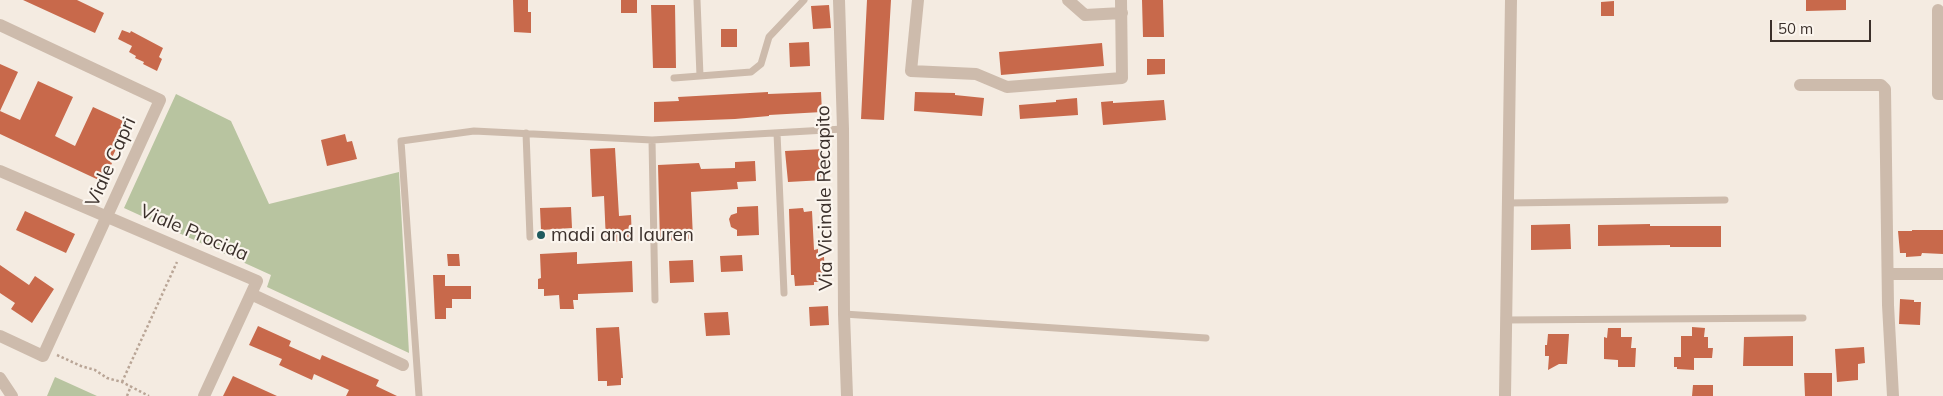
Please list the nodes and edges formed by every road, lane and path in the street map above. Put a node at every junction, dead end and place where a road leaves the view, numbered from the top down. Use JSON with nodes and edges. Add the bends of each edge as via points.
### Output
{"nodes":[{"id":1,"x":697,"y":0,"type":"edge"},
{"id":2,"x":804,"y":0,"type":"edge"},
{"id":3,"x":839,"y":0,"type":"edge"},
{"id":4,"x":918,"y":0,"type":"edge"},
{"id":5,"x":1068,"y":0,"type":"edge"},
{"id":6,"x":1512,"y":0,"type":"edge"},
{"id":7,"x":1121,"y":6,"type":"edge"},
{"id":8,"x":1938,"y":10,"type":"dead end"},
{"id":9,"x":0,"y":25,"type":"edge"},
{"id":10,"x":700,"y":76,"type":"junction"},
{"id":11,"x":674,"y":78,"type":"dead end"},
{"id":12,"x":1800,"y":85,"type":"dead end"},
{"id":13,"x":1943,"y":94,"type":"edge"},
{"id":14,"x":843,"y":129,"type":"junction"},
{"id":15,"x":526,"y":133,"type":"junction"},
{"id":16,"x":777,"y":133,"type":"junction"},
{"id":17,"x":652,"y":140,"type":"junction"},
{"id":18,"x":0,"y":171,"type":"edge"},
{"id":19,"x":1725,"y":200,"type":"dead end"},
{"id":20,"x":1508,"y":203,"type":"junction"},
{"id":21,"x":107,"y":216,"type":"junction"},
{"id":22,"x":530,"y":237,"type":"dead end"},
{"id":23,"x":177,"y":262,"type":"dead end"},
{"id":24,"x":1894,"y":274,"type":"dead end"},
{"id":25,"x":1943,"y":274,"type":"edge"},
{"id":26,"x":784,"y":293,"type":"dead end"},
{"id":27,"x":251,"y":294,"type":"junction"},
{"id":28,"x":655,"y":300,"type":"dead end"},
{"id":29,"x":844,"y":314,"type":"junction"},
{"id":30,"x":1803,"y":318,"type":"dead end"},
{"id":31,"x":1506,"y":320,"type":"junction"},
{"id":32,"x":0,"y":336,"type":"edge"},
{"id":33,"x":1206,"y":338,"type":"dead end"},
{"id":34,"x":43,"y":356,"type":"junction"},
{"id":35,"x":403,"y":365,"type":"dead end"},
{"id":36,"x":0,"y":378,"type":"edge"},
{"id":37,"x":122,"y":382,"type":"junction"},
{"id":38,"x":131,"y":386,"type":"junction"},
{"id":39,"x":12,"y":396,"type":"edge"},
{"id":40,"x":127,"y":396,"type":"edge"},
{"id":41,"x":149,"y":396,"type":"edge"},
{"id":42,"x":204,"y":396,"type":"edge"},
{"id":43,"x":419,"y":396,"type":"edge"},
{"id":44,"x":847,"y":396,"type":"edge"},
{"id":45,"x":1505,"y":396,"type":"edge"},
{"id":46,"x":1893,"y":396,"type":"edge"}],
"edges":[{"from":1,"to":10,"type":"lane"},
{"from":2,"to":10,"type":"lane","via":[[769,37],[761,64],[751,72]]},
{"from":3,"to":14,"type":"street","name":"Via Vicinale Recapito"},
{"from":4,"to":7,"type":"street","via":[[911,71],[976,74],[1007,87],[1122,78]]},
{"from":5,"to":7,"type":"street","via":[[1085,15]]},
{"from":6,"to":20,"type":"street"},
{"from":8,"to":13,"type":"street","via":[[1938,94]]},
{"from":9,"to":21,"type":"street","name":"Viale Capri","via":[[160,100]]},
{"from":10,"to":11,"type":"lane"},
{"from":12,"to":46,"type":"street","via":[[1881,85],[1885,89],[1888,305]]},
{"from":14,"to":16,"type":"lane"},
{"from":14,"to":29,"type":"street","name":"Via Vicinale Recapito"},
{"from":15,"to":17,"type":"lane"},
{"from":15,"to":22,"type":"lane"},
{"from":15,"to":43,"type":"lane","via":[[474,131],[401,142]]},
{"from":16,"to":17,"type":"lane"},
{"from":16,"to":26,"type":"lane"},
{"from":17,"to":28,"type":"lane"},
{"from":18,"to":21,"type":"street","name":"Viale Procida"},
{"from":19,"to":20,"type":"lane"},
{"from":20,"to":31,"type":"street"},
{"from":21,"to":27,"type":"street","name":"Viale Procida","via":[[257,281]]},
{"from":21,"to":34,"type":"street","name":"Viale Capri"},
{"from":23,"to":37,"type":"path"},
{"from":24,"to":25,"type":"street"},
{"from":27,"to":35,"type":"street"},
{"from":27,"to":42,"type":"street"},
{"from":29,"to":33,"type":"lane"},
{"from":29,"to":44,"type":"street","name":"Via Vicinale Recapito"},
{"from":30,"to":31,"type":"lane"},
{"from":31,"to":45,"type":"street"},
{"from":32,"to":34,"type":"street"},
{"from":34,"to":37,"type":"path","via":[[57,355]]},
{"from":36,"to":39,"type":"street"},
{"from":37,"to":38,"type":"path"},
{"from":38,"to":40,"type":"path"},
{"from":38,"to":41,"type":"path"}]}
